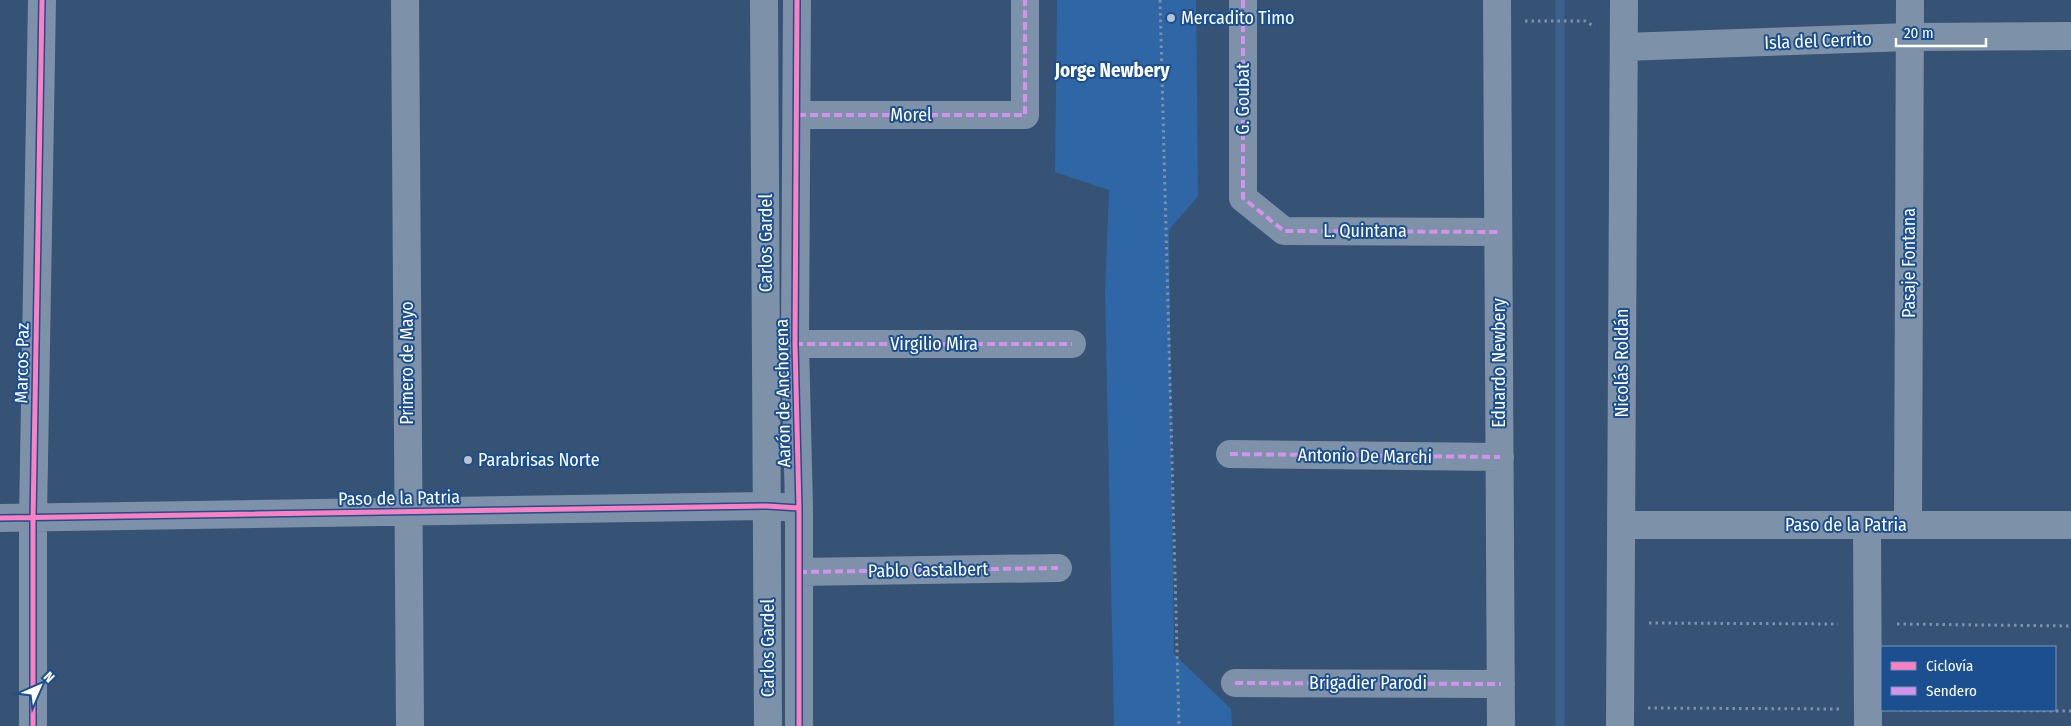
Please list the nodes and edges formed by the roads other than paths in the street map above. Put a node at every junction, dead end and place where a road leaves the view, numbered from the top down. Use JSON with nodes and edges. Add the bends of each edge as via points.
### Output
{"nodes":[{"id":1,"x":42,"y":0,"type":"edge"},
{"id":2,"x":405,"y":0,"type":"edge"},
{"id":3,"x":764,"y":0,"type":"edge"},
{"id":4,"x":797,"y":0,"type":"edge"},
{"id":5,"x":1025,"y":0,"type":"edge"},
{"id":6,"x":1243,"y":0,"type":"edge"},
{"id":7,"x":1497,"y":0,"type":"edge"},
{"id":8,"x":1624,"y":0,"type":"edge"},
{"id":9,"x":1910,"y":0,"type":"edge"},
{"id":10,"x":2071,"y":36,"type":"edge"},
{"id":11,"x":1910,"y":37,"type":"junction"},
{"id":12,"x":1624,"y":47,"type":"junction"},
{"id":13,"x":798,"y":115,"type":"junction"},
{"id":14,"x":1243,"y":198,"type":"joint"},
{"id":15,"x":1498,"y":232,"type":"junction"},
{"id":16,"x":795,"y":344,"type":"junction"},
{"id":17,"x":1072,"y":344,"type":"dead end"},
{"id":18,"x":1230,"y":454,"type":"dead end"},
{"id":19,"x":1500,"y":457,"type":"junction"},
{"id":20,"x":767,"y":506,"type":"junction"},
{"id":21,"x":799,"y":508,"type":"junction"},
{"id":22,"x":408,"y":512,"type":"junction"},
{"id":23,"x":0,"y":518,"type":"edge"},
{"id":24,"x":32,"y":518,"type":"junction"},
{"id":25,"x":1621,"y":525,"type":"junction"},
{"id":26,"x":1908,"y":525,"type":"junction"},
{"id":27,"x":2071,"y":525,"type":"edge"},
{"id":28,"x":1867,"y":526,"type":"junction"},
{"id":29,"x":1058,"y":568,"type":"dead end"},
{"id":30,"x":799,"y":572,"type":"junction"},
{"id":31,"x":1235,"y":683,"type":"dead end"},
{"id":32,"x":1501,"y":684,"type":"junction"},
{"id":33,"x":1620,"y":717,"type":"edge"},
{"id":34,"x":1868,"y":718,"type":"edge"},
{"id":35,"x":34,"y":726,"type":"edge"},
{"id":36,"x":410,"y":726,"type":"edge"},
{"id":37,"x":768,"y":726,"type":"edge"},
{"id":38,"x":800,"y":726,"type":"edge"},
{"id":39,"x":1501,"y":726,"type":"edge"}],
"edges":[{"from":1,"to":24,"type":"street","name":"Marcos Paz"},
{"from":2,"to":22,"type":"street","name":"Primero de Mayo"},
{"from":3,"to":20,"type":"street","name":"Carlos Gardel"},
{"from":4,"to":13,"type":"street","name":"Aarón de Anchorena"},
{"from":5,"to":13,"type":"street","name":"Morel","via":[[1025,114]]},
{"from":6,"to":14,"type":"street","name":"G. Goubat"},
{"from":7,"to":15,"type":"street","name":"Eduardo Newbery"},
{"from":8,"to":12,"type":"street","name":"Nicolás Roldán"},
{"from":9,"to":11,"type":"street","name":"Pasaje Fontana"},
{"from":10,"to":11,"type":"street","name":"Isla del Cerrito"},
{"from":11,"to":12,"type":"street","name":"Isla del Cerrito"},
{"from":11,"to":26,"type":"street","name":"Pasaje Fontana"},
{"from":12,"to":25,"type":"street","name":"Nicolás Roldán"},
{"from":13,"to":16,"type":"street","name":"Aarón de Anchorena"},
{"from":14,"to":15,"type":"street","name":"L. Quintana","via":[[1284,231]]},
{"from":15,"to":19,"type":"street","name":"Eduardo Newbery"},
{"from":16,"to":17,"type":"street","name":"Virgilio Mira"},
{"from":16,"to":21,"type":"street","name":"Aarón de Anchorena"},
{"from":18,"to":19,"type":"street","name":"Antonio De Marchi"},
{"from":19,"to":32,"type":"street","name":"Eduardo Newbery"},
{"from":20,"to":21,"type":"street","name":"Paso de la Patria"},
{"from":20,"to":22,"type":"street","name":"Paso de la Patria"},
{"from":20,"to":37,"type":"street","name":"Carlos Gardel"},
{"from":21,"to":30,"type":"street","name":"Aarón de Anchorena"},
{"from":22,"to":24,"type":"street","name":"Paso de la Patria"},
{"from":22,"to":36,"type":"street","name":"Primero de Mayo"},
{"from":23,"to":24,"type":"street","name":"Paso de la Patria"},
{"from":24,"to":35,"type":"street","name":"Marcos Paz"},
{"from":25,"to":28,"type":"street","name":"Paso de la Patria"},
{"from":25,"to":33,"type":"street","name":"Nicolás Roldán"},
{"from":26,"to":27,"type":"street","name":"Paso de la Patria"},
{"from":26,"to":28,"type":"street","name":"Paso de la Patria"},
{"from":28,"to":34,"type":"street"},
{"from":29,"to":30,"type":"street","name":"Pablo Castalbert"},
{"from":30,"to":38,"type":"street","name":"Aarón de Anchorena"},
{"from":31,"to":32,"type":"street","name":"Brigadier Parodi"},
{"from":32,"to":39,"type":"street","name":"Eduardo Newbery"}]}
